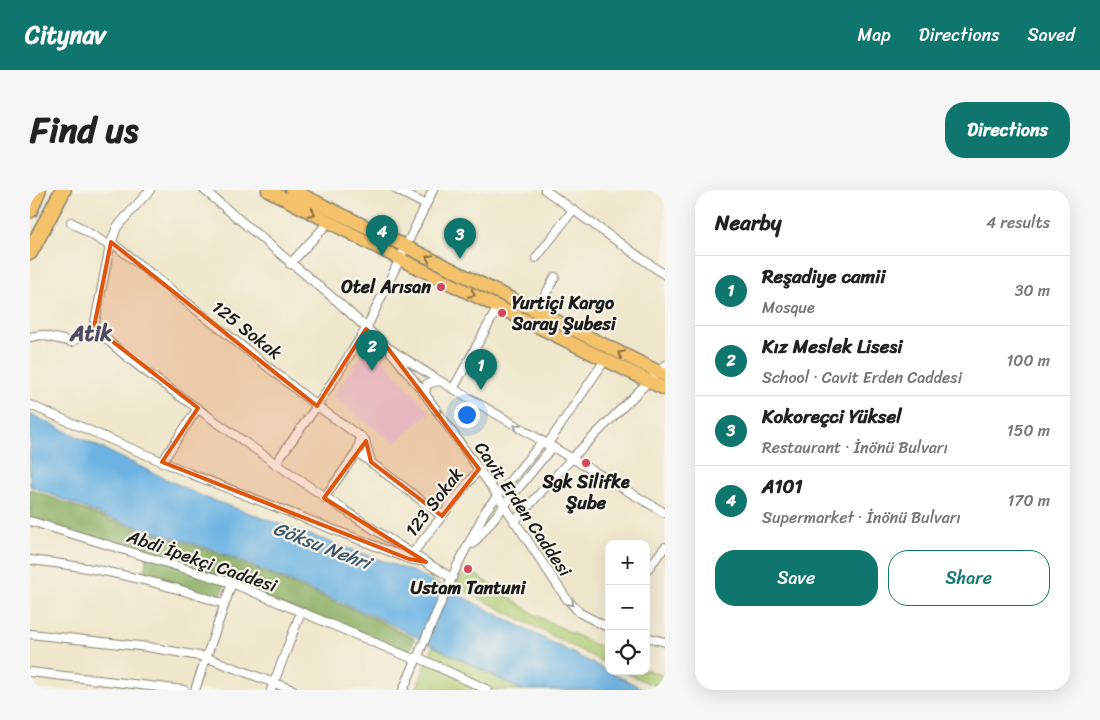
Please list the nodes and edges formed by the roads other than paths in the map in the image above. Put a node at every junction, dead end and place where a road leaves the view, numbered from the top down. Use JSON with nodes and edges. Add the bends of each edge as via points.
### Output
{"nodes":[{"id":1,"x":37,"y":190,"type":"edge"},
{"id":2,"x":63,"y":190,"type":"edge"},
{"id":3,"x":150,"y":190,"type":"edge"},
{"id":4,"x":204,"y":190,"type":"edge"},
{"id":5,"x":268,"y":190,"type":"edge"},
{"id":6,"x":292,"y":190,"type":"edge"},
{"id":7,"x":397,"y":190,"type":"edge"},
{"id":8,"x":433,"y":190,"type":"edge"},
{"id":9,"x":545,"y":190,"type":"edge"},
{"id":10,"x":426,"y":205,"type":"junction"},
{"id":11,"x":30,"y":210,"type":"edge"},
{"id":12,"x":572,"y":210,"type":"junction"},
{"id":13,"x":71,"y":222,"type":"dead end"},
{"id":14,"x":329,"y":222,"type":"junction"},
{"id":15,"x":110,"y":244,"type":"junction"},
{"id":16,"x":406,"y":246,"type":"junction"},
{"id":17,"x":30,"y":252,"type":"edge"},
{"id":18,"x":536,"y":258,"type":"dead end"},
{"id":19,"x":400,"y":259,"type":"junction"},
{"id":20,"x":290,"y":264,"type":"junction"},
{"id":21,"x":665,"y":275,"type":"edge"},
{"id":22,"x":555,"y":277,"type":"dead end"},
{"id":23,"x":498,"y":307,"type":"junction"},
{"id":24,"x":536,"y":312,"type":"junction"},
{"id":25,"x":94,"y":327,"type":"junction"},
{"id":26,"x":366,"y":329,"type":"junction"},
{"id":27,"x":30,"y":337,"type":"edge"},
{"id":28,"x":387,"y":347,"type":"junction"},
{"id":29,"x":605,"y":360,"type":"junction"},
{"id":30,"x":659,"y":373,"type":"edge"},
{"id":31,"x":439,"y":381,"type":"junction"},
{"id":32,"x":453,"y":389,"type":"junction"},
{"id":33,"x":665,"y":389,"type":"edge"},
{"id":34,"x":425,"y":394,"type":"junction"},
{"id":35,"x":30,"y":404,"type":"edge"},
{"id":36,"x":317,"y":406,"type":"junction"},
{"id":37,"x":198,"y":408,"type":"junction"},
{"id":38,"x":363,"y":438,"type":"junction"},
{"id":39,"x":547,"y":445,"type":"junction"},
{"id":40,"x":357,"y":452,"type":"junction"},
{"id":41,"x":571,"y":459,"type":"junction"},
{"id":42,"x":162,"y":462,"type":"junction"},
{"id":43,"x":371,"y":462,"type":"junction"},
{"id":44,"x":275,"y":464,"type":"junction"},
{"id":45,"x":479,"y":469,"type":"junction"},
{"id":46,"x":497,"y":495,"type":"junction"},
{"id":47,"x":324,"y":498,"type":"junction"},
{"id":48,"x":504,"y":505,"type":"junction"},
{"id":49,"x":665,"y":513,"type":"edge"},
{"id":50,"x":442,"y":516,"type":"junction"},
{"id":51,"x":30,"y":521,"type":"edge"},
{"id":52,"x":514,"y":522,"type":"junction"},
{"id":53,"x":665,"y":547,"type":"edge"},
{"id":54,"x":412,"y":554,"type":"junction"},
{"id":55,"x":30,"y":560,"type":"edge"},
{"id":56,"x":426,"y":562,"type":"junction"},
{"id":57,"x":650,"y":565,"type":"edge"},
{"id":58,"x":457,"y":566,"type":"junction"},
{"id":59,"x":452,"y":578,"type":"junction"},
{"id":60,"x":232,"y":583,"type":"junction"},
{"id":61,"x":224,"y":604,"type":"junction"},
{"id":62,"x":301,"y":612,"type":"junction"},
{"id":63,"x":605,"y":625,"type":"edge"},
{"id":64,"x":30,"y":634,"type":"edge"},
{"id":65,"x":650,"y":639,"type":"edge"},
{"id":66,"x":665,"y":642,"type":"edge"},
{"id":67,"x":205,"y":657,"type":"junction"},
{"id":68,"x":417,"y":659,"type":"junction"},
{"id":69,"x":30,"y":672,"type":"edge"},
{"id":70,"x":273,"y":686,"type":"edge"},
{"id":71,"x":184,"y":690,"type":"edge"},
{"id":72,"x":195,"y":690,"type":"edge"},
{"id":73,"x":293,"y":690,"type":"edge"},
{"id":74,"x":404,"y":690,"type":"edge"},
{"id":75,"x":488,"y":690,"type":"edge"}],
"edges":[{"from":1,"to":11,"type":"highway"},
{"from":2,"to":17,"type":"highway"},
{"from":3,"to":15,"type":"street","via":[[117,227]]},
{"from":4,"to":20,"type":"street"},
{"from":5,"to":14,"type":"main road","one_way":true},
{"from":6,"to":16,"type":"main road"},
{"from":7,"to":10,"type":"street"},
{"from":8,"to":10,"type":"street"},
{"from":9,"to":12,"type":"street"},
{"from":10,"to":16,"type":"street"},
{"from":12,"to":18,"type":"street"},
{"from":12,"to":21,"type":"street"},
{"from":13,"to":15,"type":"street","name":"125 Sokak"},
{"from":14,"to":19,"type":"main road"},
{"from":14,"to":20,"type":"street"},
{"from":15,"to":25,"type":"street"},
{"from":15,"to":36,"type":"street","name":"125 Sokak"},
{"from":16,"to":19,"type":"street"},
{"from":24,"to":16,"type":"main road","one_way":true},
{"from":19,"to":23,"type":"main road","one_way":true},
{"from":19,"to":26,"type":"street"},
{"from":20,"to":26,"type":"street"},
{"from":22,"to":24,"type":"street"},
{"from":23,"to":29,"type":"main road"},
{"from":23,"to":32,"type":"street"},
{"from":30,"to":24,"type":"main road","one_way":true},
{"from":25,"to":27,"type":"street","via":[[72,342],[40,335]]},
{"from":25,"to":37,"type":"street","via":[[107,341]]},
{"from":26,"to":28,"type":"street"},
{"from":26,"to":36,"type":"street"},
{"from":28,"to":31,"type":"street"},
{"from":28,"to":34,"type":"street","name":"Cavit Erden Caddesi"},
{"from":29,"to":30,"type":"main road"},
{"from":29,"to":39,"type":"street"},
{"from":30,"to":33,"type":"main road"},
{"from":30,"to":41,"type":"street"},
{"from":31,"to":32,"type":"street"},
{"from":31,"to":34,"type":"street","via":[[427,384]]},
{"from":39,"to":32,"type":"street","one_way":true},
{"from":34,"to":45,"type":"street","name":"Cavit Erden Caddesi","one_way":true},
{"from":35,"to":42,"type":"street"},
{"from":36,"to":38,"type":"street","name":"125 Sokak"},
{"from":36,"to":44,"type":"street"},
{"from":37,"to":42,"type":"street"},
{"from":37,"to":44,"type":"street"},
{"from":38,"to":40,"type":"street"},
{"from":38,"to":43,"type":"street"},
{"from":39,"to":41,"type":"street"},
{"from":39,"to":46,"type":"street"},
{"from":39,"to":48,"type":"street"},
{"from":40,"to":43,"type":"street"},
{"from":40,"to":47,"type":"street"},
{"from":41,"to":49,"type":"street"},
{"from":41,"to":52,"type":"street"},
{"from":42,"to":56,"type":"street","via":[[409,559]]},
{"from":43,"to":50,"type":"street"},
{"from":44,"to":47,"type":"street"},
{"from":45,"to":46,"type":"street","name":"Cavit Erden Caddesi"},
{"from":45,"to":50,"type":"street","name":"123 Sokak"},
{"from":46,"to":48,"type":"street","name":"Cavit Erden Caddesi"},
{"from":46,"to":58,"type":"street"},
{"from":47,"to":54,"type":"street"},
{"from":48,"to":52,"type":"street","name":"Cavit Erden Caddesi"},
{"from":48,"to":58,"type":"street"},
{"from":50,"to":54,"type":"street","name":"123 Sokak"},
{"from":51,"to":60,"type":"street","name":"Abdi İpekçi Caddesi"},
{"from":52,"to":63,"type":"street","name":"Cavit Erden Caddesi","one_way":true,"via":[[566,598],[580,612]]},
{"from":53,"to":57,"type":"street"},
{"from":54,"to":56,"type":"street"},
{"from":55,"to":61,"type":"street","via":[[75,565]]},
{"from":56,"to":59,"type":"street"},
{"from":58,"to":59,"type":"street"},
{"from":59,"to":68,"type":"street"},
{"from":60,"to":61,"type":"street"},
{"from":60,"to":62,"type":"street","name":"Abdi İpekçi Caddesi"},
{"from":61,"to":67,"type":"street"},
{"from":62,"to":68,"type":"street","name":"Abdi İpekçi Caddesi"},
{"from":62,"to":70,"type":"street"},
{"from":64,"to":67,"type":"street"},
{"from":65,"to":66,"type":"street"},
{"from":67,"to":70,"type":"street"},
{"from":67,"to":72,"type":"street"},
{"from":68,"to":74,"type":"street"},
{"from":68,"to":75,"type":"street","name":"Abdi İpekçi Caddesi"},
{"from":69,"to":71,"type":"street"},
{"from":70,"to":73,"type":"street"}]}
